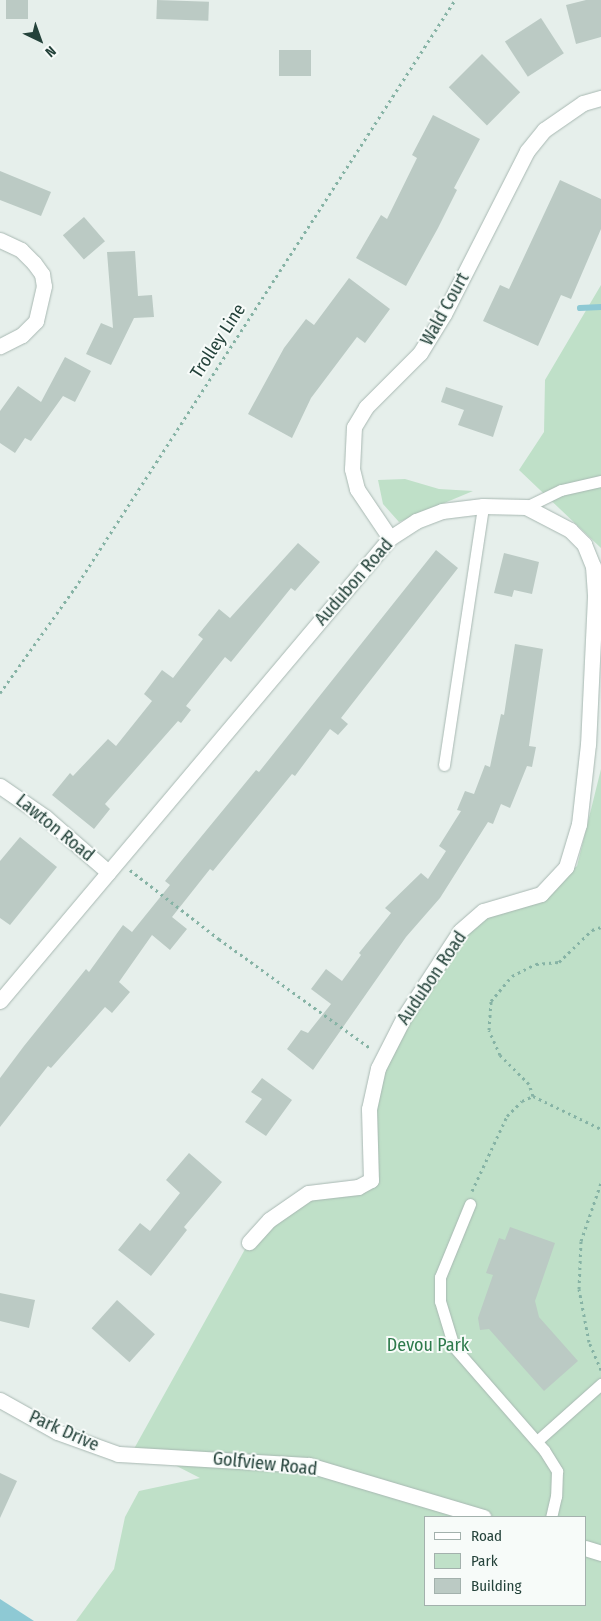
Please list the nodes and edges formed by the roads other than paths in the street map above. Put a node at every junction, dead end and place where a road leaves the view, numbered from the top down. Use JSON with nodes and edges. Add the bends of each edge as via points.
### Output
{"nodes":[{"id":1,"x":601,"y":98,"type":"edge"},
{"id":2,"x":0,"y":240,"type":"edge"},
{"id":3,"x":0,"y":346,"type":"edge"},
{"id":4,"x":601,"y":481,"type":"edge"},
{"id":5,"x":483,"y":506,"type":"junction"},
{"id":6,"x":526,"y":507,"type":"junction"},
{"id":7,"x":390,"y":538,"type":"junction"},
{"id":8,"x":444,"y":764,"type":"dead end"},
{"id":9,"x":0,"y":786,"type":"edge"},
{"id":10,"x":108,"y":872,"type":"junction"},
{"id":11,"x":0,"y":1001,"type":"edge"},
{"id":12,"x":470,"y":1204,"type":"road end"},
{"id":13,"x":249,"y":1242,"type":"dead end"},
{"id":14,"x":601,"y":1384,"type":"edge"},
{"id":15,"x":0,"y":1400,"type":"edge"},
{"id":16,"x":537,"y":1441,"type":"junction"},
{"id":17,"x":130,"y":1456,"type":"joint"},
{"id":18,"x":480,"y":1516,"type":"edge"},
{"id":19,"x":551,"y":1516,"type":"edge"},
{"id":20,"x":586,"y":1548,"type":"edge"},
{"id":21,"x":601,"y":1553,"type":"edge"}],
"edges":[{"from":1,"to":7,"type":"street","name":"Wald Court","via":[[583,104],[544,130],[527,151],[444,314],[420,353],[366,407],[354,427],[352,469],[357,489]]},
{"from":2,"to":3,"type":"street","via":[[21,250],[34,263],[42,274],[44,286],[36,321],[22,335]]},
{"from":4,"to":6,"type":"lane","via":[[562,490]]},
{"from":5,"to":6,"type":"street","name":"Audubon Road"},
{"from":5,"to":7,"type":"street","name":"Audubon Road","via":[[442,511],[416,521]]},
{"from":5,"to":8,"type":"lane"},
{"from":6,"to":13,"type":"street","name":"Audubon Road","via":[[570,530],[584,544],[593,566],[595,597],[588,744],[579,824],[566,867],[541,894],[484,911],[460,931],[404,1017],[384,1057],[369,1109],[373,1156],[371,1180],[358,1187],[308,1193],[269,1220]]},
{"from":7,"to":10,"type":"street","name":"Audubon Road"},
{"from":9,"to":10,"type":"street","name":"Lawton Road","via":[[45,817]]},
{"from":10,"to":11,"type":"street","name":"Audubon Road"},
{"from":12,"to":16,"type":"lane","via":[[440,1277],[440,1301],[454,1348]]},
{"from":14,"to":16,"type":"lane"},
{"from":15,"to":17,"type":"street","name":"Park Drive","via":[[57,1432]]},
{"from":16,"to":19,"type":"lane","via":[[556,1471],[556,1496]]},
{"from":17,"to":18,"type":"street","name":"Golfview Road","via":[[309,1466]]},
{"from":20,"to":21,"type":"street"}]}
